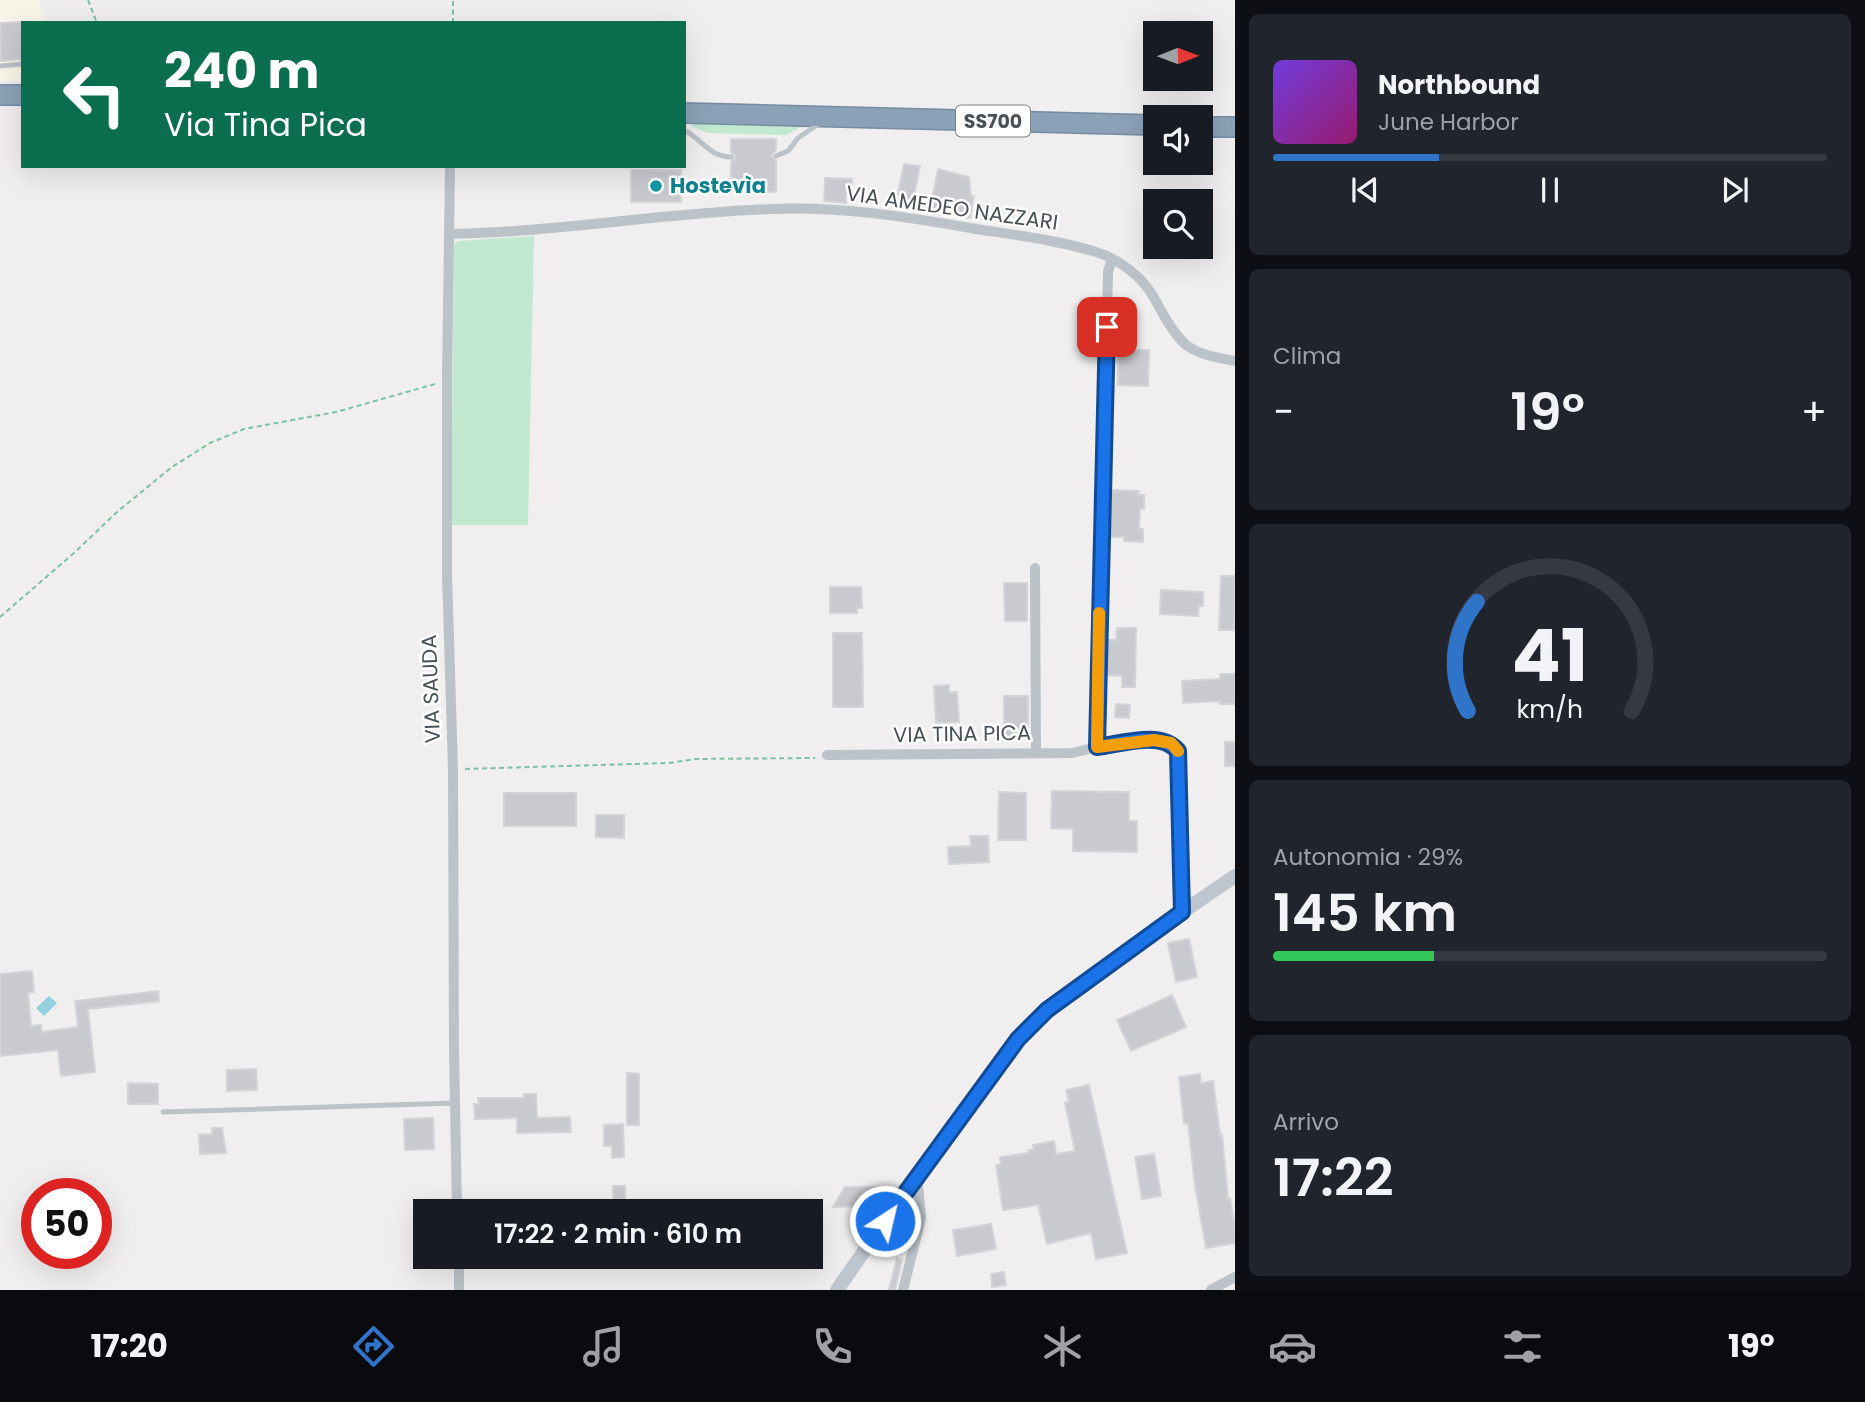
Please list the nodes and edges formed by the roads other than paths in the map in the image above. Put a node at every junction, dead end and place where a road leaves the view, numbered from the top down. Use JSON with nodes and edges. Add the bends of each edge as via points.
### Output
{"nodes":[{"id":1,"x":21,"y":64,"type":"edge"},
{"id":2,"x":0,"y":66,"type":"edge"},
{"id":3,"x":0,"y":95,"type":"edge"},
{"id":4,"x":21,"y":95,"type":"edge"},
{"id":5,"x":686,"y":113,"type":"edge"},
{"id":6,"x":831,"y":116,"type":"junction"},
{"id":7,"x":1143,"y":125,"type":"edge"},
{"id":8,"x":1213,"y":127,"type":"edge"},
{"id":9,"x":1235,"y":127,"type":"edge"},
{"id":10,"x":686,"y":132,"type":"edge"},
{"id":11,"x":776,"y":156,"type":"dead end"},
{"id":12,"x":731,"y":157,"type":"dead end"},
{"id":13,"x":450,"y":168,"type":"edge"},
{"id":14,"x":449,"y":234,"type":"junction"},
{"id":15,"x":1112,"y":259,"type":"junction"},
{"id":16,"x":1235,"y":361,"type":"edge"},
{"id":17,"x":1035,"y":568,"type":"dead end"},
{"id":18,"x":1097,"y":747,"type":"junction"},
{"id":19,"x":1036,"y":752,"type":"junction"},
{"id":20,"x":827,"y":755,"type":"road end"},
{"id":21,"x":1235,"y":876,"type":"edge"},
{"id":22,"x":1182,"y":912,"type":"junction"},
{"id":23,"x":455,"y":1103,"type":"junction"},
{"id":24,"x":163,"y":1112,"type":"dead end"},
{"id":25,"x":916,"y":1175,"type":"junction"},
{"id":26,"x":457,"y":1199,"type":"edge"},
{"id":27,"x":458,"y":1269,"type":"edge"},
{"id":28,"x":1235,"y":1277,"type":"edge"},
{"id":29,"x":459,"y":1290,"type":"edge"},
{"id":30,"x":837,"y":1290,"type":"edge"},
{"id":31,"x":902,"y":1290,"type":"edge"},
{"id":32,"x":1211,"y":1290,"type":"edge"}],
"edges":[{"from":1,"to":2,"type":"lane"},
{"from":3,"to":4,"type":"highway"},
{"from":5,"to":6,"type":"highway","number":"SS700"},
{"from":6,"to":7,"type":"highway","number":"SS700"},
{"from":6,"to":11,"type":"lane"},
{"from":8,"to":9,"type":"highway"},
{"from":10,"to":12,"type":"lane","via":[[710,151]]},
{"from":13,"to":14,"type":"street","name":"VIA SAUDA"},
{"from":14,"to":15,"type":"street","name":"VIA AMEDEO NAZZARI","via":[[769,209],[871,212],[1056,242]]},
{"from":14,"to":23,"type":"street","name":"VIA SAUDA","via":[[447,574]]},
{"from":15,"to":16,"type":"street","name":"VIA AMEDEO NAZZARI","via":[[1133,272],[1187,346]]},
{"from":15,"to":18,"type":"street","via":[[1108,272]]},
{"from":17,"to":19,"type":"street"},
{"from":18,"to":19,"type":"street","name":"VIA TINA PICA","via":[[1072,753]]},
{"from":18,"to":22,"type":"street","name":"VIA TINA PICA","via":[[1154,740],[1171,743],[1178,751]]},
{"from":19,"to":20,"type":"street","name":"VIA TINA PICA"},
{"from":21,"to":22,"type":"main road"},
{"from":22,"to":25,"type":"main road","via":[[1047,1010],[1018,1039]]},
{"from":23,"to":24,"type":"lane"},
{"from":23,"to":26,"type":"street","name":"VIA SAUDA"},
{"from":25,"to":30,"type":"main road"},
{"from":25,"to":31,"type":"street","via":[[921,1217]]},
{"from":27,"to":29,"type":"street"},
{"from":28,"to":32,"type":"street"}]}
